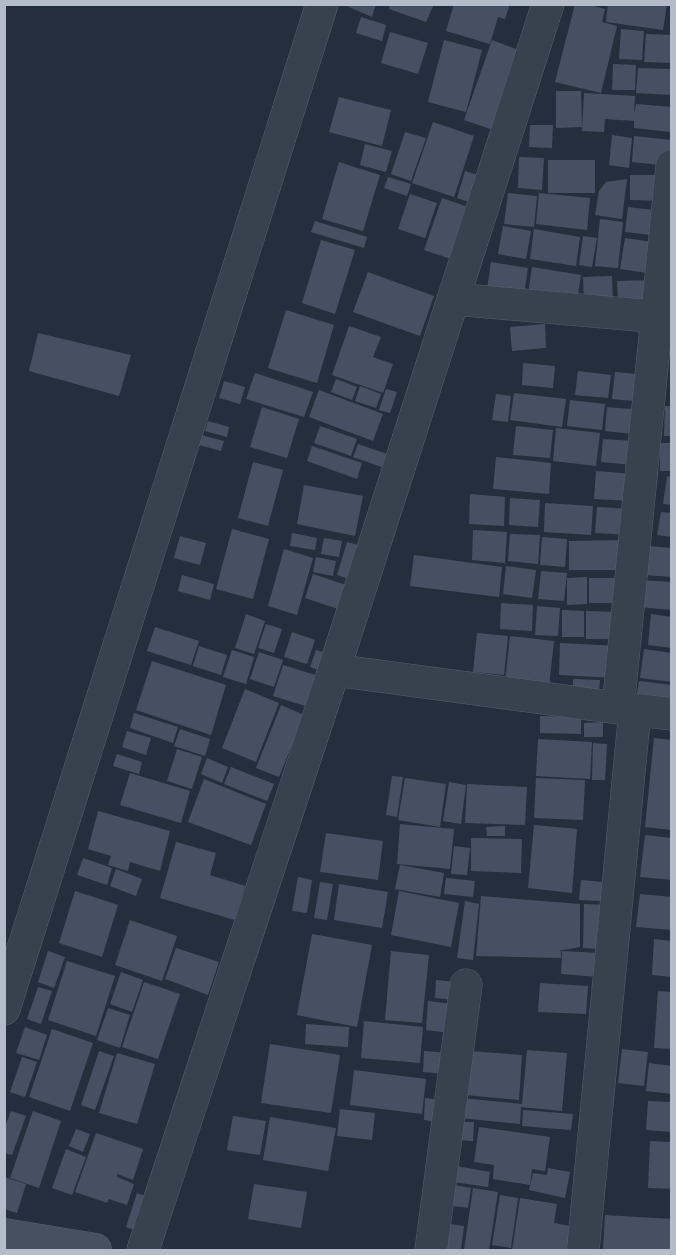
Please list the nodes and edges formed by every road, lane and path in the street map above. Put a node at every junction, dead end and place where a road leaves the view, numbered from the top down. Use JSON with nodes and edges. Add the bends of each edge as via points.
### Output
{"nodes":[{"id":1,"x":322,"y":4,"type":"edge"},
{"id":2,"x":548,"y":4,"type":"edge"},
{"id":3,"x":672,"y":166,"type":"edge"},
{"id":4,"x":453,"y":299,"type":"junction"},
{"id":5,"x":664,"y":318,"type":"edge"},
{"id":6,"x":334,"y":670,"type":"junction"},
{"id":7,"x":627,"y":709,"type":"junction"},
{"id":8,"x":672,"y":714,"type":"edge"},
{"id":9,"x":466,"y":985,"type":"dead end"},
{"id":10,"x":4,"y":1009,"type":"edge"},
{"id":11,"x":4,"y":1236,"type":"edge"},
{"id":12,"x":95,"y":1251,"type":"edge"},
{"id":13,"x":143,"y":1251,"type":"edge"},
{"id":14,"x":431,"y":1251,"type":"edge"},
{"id":15,"x":583,"y":1251,"type":"edge"}],
"edges":[{"from":1,"to":10,"type":"street"},
{"from":2,"to":4,"type":"street"},
{"from":3,"to":5,"type":"street"},
{"from":4,"to":5,"type":"street"},
{"from":4,"to":6,"type":"street"},
{"from":5,"to":7,"type":"street"},
{"from":6,"to":7,"type":"street"},
{"from":6,"to":13,"type":"street"},
{"from":7,"to":8,"type":"street"},
{"from":7,"to":15,"type":"street"},
{"from":9,"to":14,"type":"street"},
{"from":11,"to":12,"type":"main road"}]}
